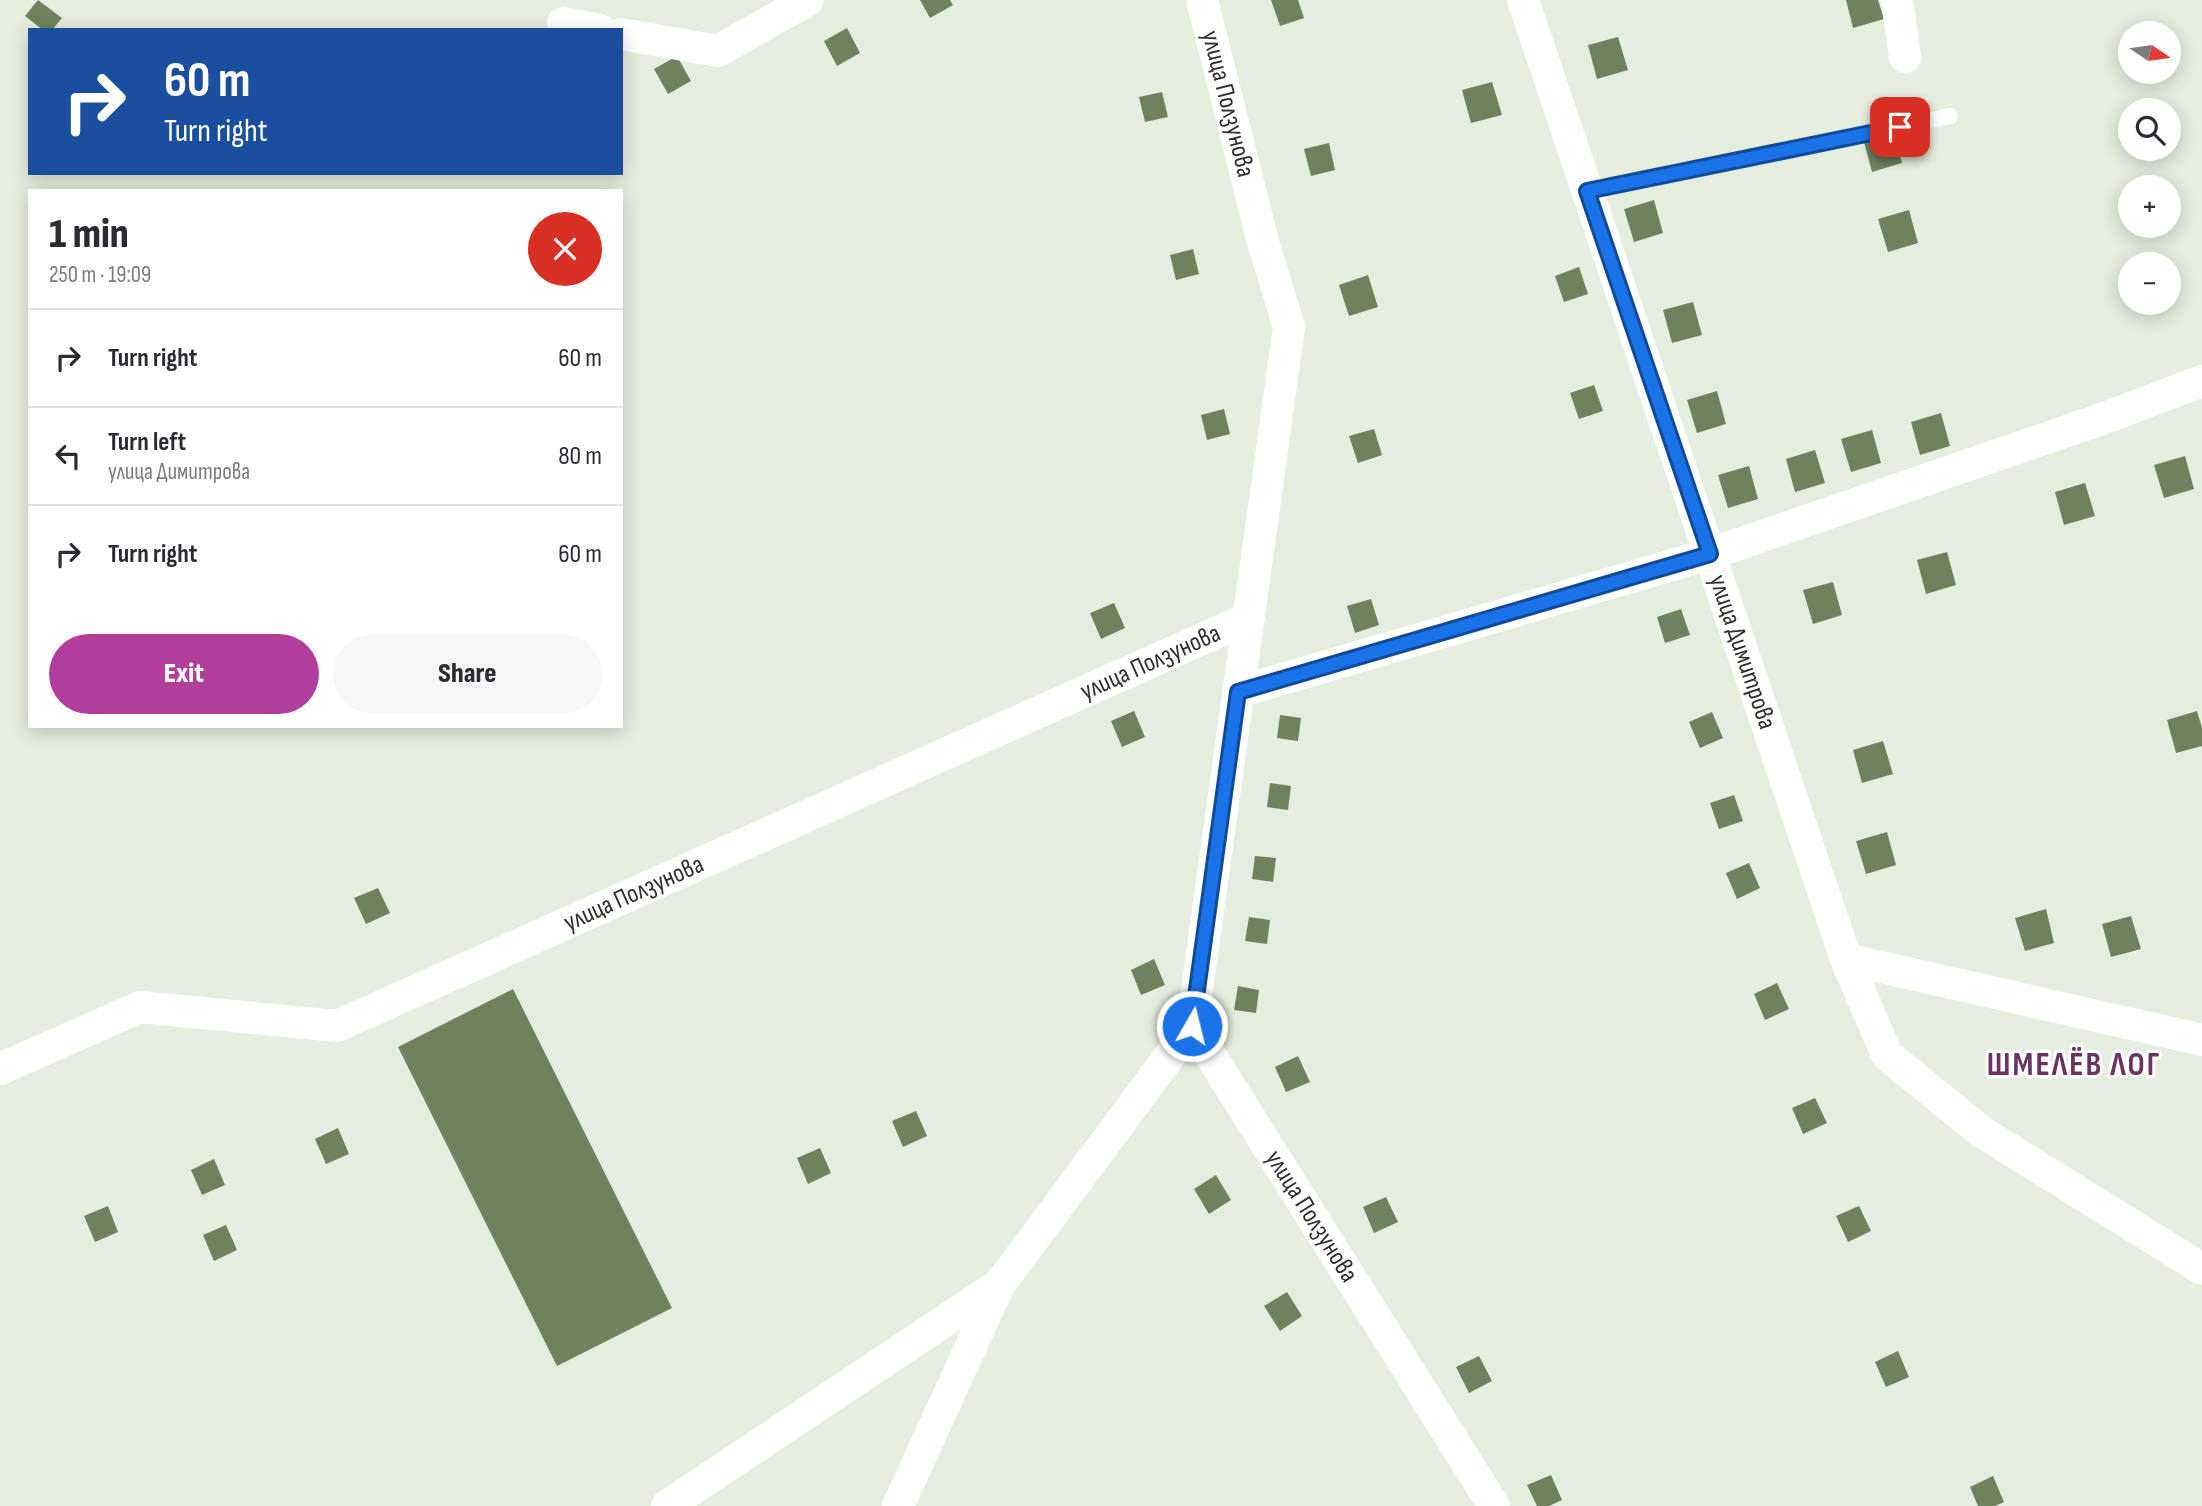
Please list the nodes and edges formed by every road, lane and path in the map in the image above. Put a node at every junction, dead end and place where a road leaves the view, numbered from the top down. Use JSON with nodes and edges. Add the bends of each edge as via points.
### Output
{"nodes":[{"id":1,"x":808,"y":0,"type":"edge"},
{"id":2,"x":1202,"y":0,"type":"edge"},
{"id":3,"x":1523,"y":0,"type":"edge"},
{"id":4,"x":1897,"y":0,"type":"edge"},
{"id":5,"x":563,"y":23,"type":"dead end"},
{"id":6,"x":589,"y":28,"type":"edge"},
{"id":7,"x":623,"y":34,"type":"edge"},
{"id":8,"x":1905,"y":57,"type":"dead end"},
{"id":9,"x":1950,"y":116,"type":"dead end"},
{"id":10,"x":1587,"y":191,"type":"junction"},
{"id":11,"x":2202,"y":380,"type":"edge"},
{"id":12,"x":1710,"y":554,"type":"junction"},
{"id":13,"x":1249,"y":618,"type":"junction"},
{"id":14,"x":1238,"y":692,"type":"junction"},
{"id":15,"x":1846,"y":959,"type":"junction"},
{"id":16,"x":1192,"y":1026,"type":"junction"},
{"id":17,"x":2202,"y":1040,"type":"edge"},
{"id":18,"x":0,"y":1069,"type":"edge"},
{"id":19,"x":2202,"y":1269,"type":"edge"},
{"id":20,"x":1000,"y":1284,"type":"junction"},
{"id":21,"x":667,"y":1506,"type":"edge"},
{"id":22,"x":898,"y":1506,"type":"edge"},
{"id":23,"x":1494,"y":1506,"type":"edge"}],
"edges":[{"from":1,"to":7,"type":"street","via":[[718,51]]},
{"from":2,"to":13,"type":"street","name":"улица Ползунова","via":[[1289,327]]},
{"from":3,"to":10,"type":"street","name":"улица Димитрова"},
{"from":4,"to":8,"type":"street"},
{"from":5,"to":6,"type":"street"},
{"from":9,"to":10,"type":"lane"},
{"from":10,"to":12,"type":"street","name":"улица Димитрова"},
{"from":11,"to":12,"type":"street"},
{"from":12,"to":14,"type":"street"},
{"from":12,"to":15,"type":"street","name":"улица Димитрова"},
{"from":13,"to":14,"type":"street","name":"улица Ползунова"},
{"from":13,"to":18,"type":"street","name":"улица Ползунова","via":[[337,1026],[140,1007]]},
{"from":14,"to":16,"type":"street","name":"улица Ползунова"},
{"from":15,"to":17,"type":"street"},
{"from":15,"to":19,"type":"street","name":"улица Димитрова","via":[[1887,1055],[1982,1132]]},
{"from":16,"to":20,"type":"street"},
{"from":16,"to":23,"type":"street","name":"улица Ползунова"},
{"from":20,"to":21,"type":"street"},
{"from":20,"to":22,"type":"street"}]}
